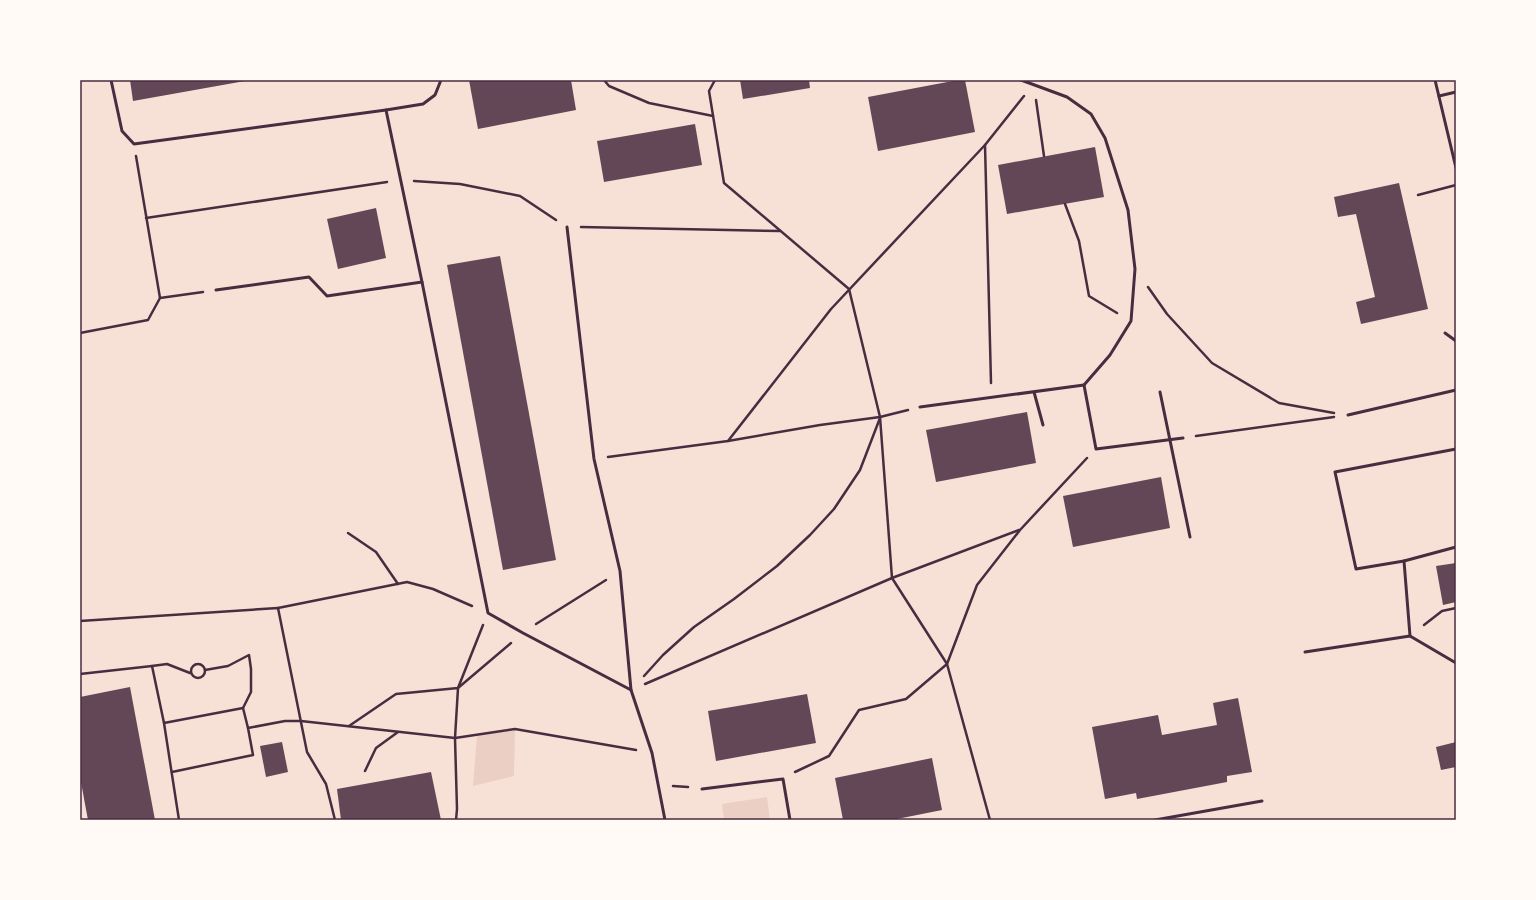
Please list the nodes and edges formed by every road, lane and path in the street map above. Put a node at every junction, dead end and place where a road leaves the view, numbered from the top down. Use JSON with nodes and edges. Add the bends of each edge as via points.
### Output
{"nodes":[{"id":1,"x":111,"y":80,"type":"edge"},
{"id":2,"x":441,"y":80,"type":"edge"},
{"id":3,"x":604,"y":80,"type":"edge"},
{"id":4,"x":715,"y":80,"type":"edge"},
{"id":5,"x":1021,"y":80,"type":"edge"},
{"id":6,"x":1435,"y":80,"type":"edge"},
{"id":7,"x":1033,"y":83,"type":"junction"},
{"id":8,"x":1456,"y":92,"type":"edge"},
{"id":9,"x":1439,"y":96,"type":"junction"},
{"id":10,"x":386,"y":110,"type":"junction"},
{"id":11,"x":713,"y":116,"type":"junction"},
{"id":12,"x":134,"y":144,"type":"junction"},
{"id":13,"x":986,"y":145,"type":"junction"},
{"id":14,"x":1044,"y":156,"type":"dead end"},
{"id":15,"x":1456,"y":168,"type":"edge"},
{"id":16,"x":400,"y":180,"type":"junction"},
{"id":17,"x":1456,"y":185,"type":"edge"},
{"id":18,"x":1418,"y":195,"type":"dead end"},
{"id":19,"x":1065,"y":204,"type":"dead end"},
{"id":20,"x":146,"y":218,"type":"junction"},
{"id":21,"x":567,"y":227,"type":"junction"},
{"id":22,"x":780,"y":231,"type":"junction"},
{"id":23,"x":1135,"y":269,"type":"junction"},
{"id":24,"x":422,"y":282,"type":"junction"},
{"id":25,"x":850,"y":289,"type":"junction"},
{"id":26,"x":216,"y":290,"type":"joint"},
{"id":27,"x":160,"y":298,"type":"junction"},
{"id":28,"x":1131,"y":321,"type":"junction"},
{"id":29,"x":80,"y":333,"type":"edge"},
{"id":30,"x":1445,"y":333,"type":"dead end"},
{"id":31,"x":1456,"y":341,"type":"edge"},
{"id":32,"x":1084,"y":385,"type":"junction"},
{"id":33,"x":1456,"y":390,"type":"edge"},
{"id":34,"x":1034,"y":392,"type":"junction"},
{"id":35,"x":1160,"y":392,"type":"dead end"},
{"id":36,"x":992,"y":398,"type":"junction"},
{"id":37,"x":920,"y":407,"type":"joint"},
{"id":38,"x":1348,"y":415,"type":"junction"},
{"id":39,"x":880,"y":417,"type":"junction"},
{"id":40,"x":1043,"y":424,"type":"dead end"},
{"id":41,"x":1183,"y":438,"type":"joint"},
{"id":42,"x":1170,"y":440,"type":"junction"},
{"id":43,"x":728,"y":442,"type":"junction"},
{"id":44,"x":1096,"y":449,"type":"junction"},
{"id":45,"x":1456,"y":449,"type":"edge"},
{"id":46,"x":594,"y":459,"type":"junction"},
{"id":47,"x":1020,"y":530,"type":"junction"},
{"id":48,"x":348,"y":533,"type":"dead end"},
{"id":49,"x":1190,"y":537,"type":"dead end"},
{"id":50,"x":1456,"y":547,"type":"edge"},
{"id":51,"x":1404,"y":561,"type":"junction"},
{"id":52,"x":620,"y":571,"type":"junction"},
{"id":53,"x":892,"y":578,"type":"junction"},
{"id":54,"x":398,"y":584,"type":"junction"},
{"id":55,"x":278,"y":608,"type":"junction"},
{"id":56,"x":1456,"y":608,"type":"edge"},
{"id":57,"x":488,"y":612,"type":"junction"},
{"id":58,"x":81,"y":621,"type":"edge"},
{"id":59,"x":522,"y":633,"type":"junction"},
{"id":60,"x":1410,"y":636,"type":"junction"},
{"id":61,"x":1305,"y":652,"type":"dead end"},
{"id":62,"x":1456,"y":663,"type":"edge"},
{"id":63,"x":947,"y":664,"type":"junction"},
{"id":64,"x":152,"y":666,"type":"junction"},
{"id":65,"x":205,"y":670,"type":"junction"},
{"id":66,"x":190,"y":673,"type":"junction"},
{"id":67,"x":80,"y":674,"type":"edge"},
{"id":68,"x":458,"y":688,"type":"junction"},
{"id":69,"x":631,"y":690,"type":"junction"},
{"id":70,"x":243,"y":708,"type":"junction"},
{"id":71,"x":301,"y":721,"type":"junction"},
{"id":72,"x":164,"y":723,"type":"junction"},
{"id":73,"x":350,"y":726,"type":"junction"},
{"id":74,"x":248,"y":728,"type":"junction"},
{"id":75,"x":399,"y":732,"type":"junction"},
{"id":76,"x":455,"y":738,"type":"junction"},
{"id":77,"x":652,"y":753,"type":"junction"},
{"id":78,"x":365,"y":771,"type":"dead end"},
{"id":79,"x":172,"y":772,"type":"junction"},
{"id":80,"x":782,"y":779,"type":"junction"},
{"id":81,"x":658,"y":784,"type":"junction"},
{"id":82,"x":702,"y":789,"type":"joint"},
{"id":83,"x":1262,"y":801,"type":"dead end"},
{"id":84,"x":179,"y":820,"type":"edge"},
{"id":85,"x":335,"y":820,"type":"edge"},
{"id":86,"x":456,"y":820,"type":"edge"},
{"id":87,"x":665,"y":820,"type":"edge"},
{"id":88,"x":790,"y":820,"type":"edge"},
{"id":89,"x":990,"y":820,"type":"edge"},
{"id":90,"x":1154,"y":820,"type":"edge"}],
"edges":[{"from":1,"to":12,"type":"lane","via":[[122,131]]},
{"from":2,"to":10,"type":"lane","via":[[435,95],[423,104]]},
{"from":3,"to":11,"type":"path","via":[[609,86],[648,103]]},
{"from":4,"to":11,"type":"path","via":[[709,91]]},
{"from":5,"to":7,"type":"lane"},
{"from":6,"to":9,"type":"lane"},
{"from":7,"to":13,"type":"path"},
{"from":7,"to":14,"type":"path"},
{"from":7,"to":23,"type":"lane","via":[[1066,97],[1091,114],[1105,138],[1128,210]]},
{"from":8,"to":9,"type":"lane"},
{"from":9,"to":15,"type":"lane"},
{"from":10,"to":12,"type":"lane"},
{"from":10,"to":16,"type":"lane"},
{"from":11,"to":22,"type":"path","via":[[724,182]]},
{"from":12,"to":20,"type":"path"},
{"from":13,"to":25,"type":"path"},
{"from":13,"to":36,"type":"path"},
{"from":16,"to":20,"type":"path"},
{"from":16,"to":21,"type":"path","via":[[460,184],[520,196]]},
{"from":16,"to":24,"type":"lane"},
{"from":17,"to":18,"type":"path"},
{"from":19,"to":28,"type":"path","via":[[1079,241],[1090,296]]},
{"from":20,"to":27,"type":"path"},
{"from":21,"to":22,"type":"path"},
{"from":21,"to":46,"type":"lane"},
{"from":22,"to":25,"type":"path"},
{"from":23,"to":28,"type":"lane"},
{"from":23,"to":38,"type":"path","via":[[1167,314],[1212,362],[1278,403]]},
{"from":24,"to":26,"type":"lane","via":[[327,296],[309,277]]},
{"from":24,"to":57,"type":"lane"},
{"from":25,"to":39,"type":"path"},
{"from":25,"to":43,"type":"path","via":[[831,309]]},
{"from":26,"to":27,"type":"path"},
{"from":27,"to":29,"type":"path","via":[[148,320]]},
{"from":28,"to":32,"type":"lane","via":[[1110,355]]},
{"from":30,"to":31,"type":"lane"},
{"from":32,"to":34,"type":"lane"},
{"from":32,"to":44,"type":"lane"},
{"from":33,"to":38,"type":"lane"},
{"from":34,"to":36,"type":"lane"},
{"from":34,"to":40,"type":"lane"},
{"from":35,"to":42,"type":"lane"},
{"from":36,"to":37,"type":"lane"},
{"from":37,"to":39,"type":"path"},
{"from":38,"to":41,"type":"path"},
{"from":39,"to":43,"type":"path"},
{"from":39,"to":53,"type":"path"},
{"from":39,"to":69,"type":"path","via":[[860,470],[834,509],[777,566],[694,627],[663,655]]},
{"from":41,"to":42,"type":"lane"},
{"from":42,"to":44,"type":"lane"},
{"from":42,"to":49,"type":"lane"},
{"from":43,"to":46,"type":"path"},
{"from":44,"to":47,"type":"path"},
{"from":45,"to":51,"type":"lane","via":[[1335,472],[1356,569]]},
{"from":46,"to":52,"type":"lane"},
{"from":47,"to":53,"type":"path"},
{"from":47,"to":63,"type":"path","via":[[977,585]]},
{"from":48,"to":54,"type":"path","via":[[376,552]]},
{"from":50,"to":51,"type":"lane"},
{"from":51,"to":60,"type":"lane"},
{"from":52,"to":59,"type":"path"},
{"from":52,"to":69,"type":"lane"},
{"from":53,"to":63,"type":"path"},
{"from":53,"to":69,"type":"path"},
{"from":54,"to":55,"type":"path"},
{"from":54,"to":57,"type":"path","via":[[407,582],[433,588]]},
{"from":55,"to":58,"type":"path"},
{"from":55,"to":71,"type":"path"},
{"from":56,"to":60,"type":"path","via":[[1442,611]]},
{"from":57,"to":59,"type":"lane"},
{"from":57,"to":68,"type":"path"},
{"from":59,"to":68,"type":"path"},
{"from":59,"to":69,"type":"lane"},
{"from":60,"to":61,"type":"lane"},
{"from":60,"to":62,"type":"lane"},
{"from":63,"to":80,"type":"path","via":[[906,699],[859,710],[829,756]]},
{"from":63,"to":89,"type":"path"},
{"from":64,"to":66,"type":"path","via":[[168,664]]},
{"from":64,"to":67,"type":"path"},
{"from":64,"to":72,"type":"path"},
{"from":65,"to":66,"type":"path","via":[[198,664],[191,668]]},
{"from":65,"to":66,"type":"path","via":[[202,678],[197,679]]},
{"from":65,"to":70,"type":"path","via":[[228,666],[249,655],[251,692]]},
{"from":68,"to":73,"type":"path","via":[[396,694]]},
{"from":68,"to":76,"type":"path"},
{"from":69,"to":77,"type":"lane"},
{"from":70,"to":72,"type":"path"},
{"from":70,"to":74,"type":"path"},
{"from":71,"to":73,"type":"path"},
{"from":71,"to":74,"type":"path","via":[[285,721]]},
{"from":71,"to":85,"type":"path","via":[[306,752],[326,784]]},
{"from":72,"to":79,"type":"path"},
{"from":73,"to":75,"type":"path"},
{"from":74,"to":79,"type":"path","via":[[253,755]]},
{"from":75,"to":76,"type":"path"},
{"from":75,"to":78,"type":"path","via":[[376,748]]},
{"from":76,"to":77,"type":"path","via":[[515,729]]},
{"from":76,"to":86,"type":"path"},
{"from":77,"to":81,"type":"lane"},
{"from":79,"to":84,"type":"path"},
{"from":80,"to":82,"type":"lane"},
{"from":80,"to":88,"type":"lane"},
{"from":81,"to":82,"type":"path"},
{"from":81,"to":87,"type":"lane"},
{"from":83,"to":90,"type":"lane"}]}
